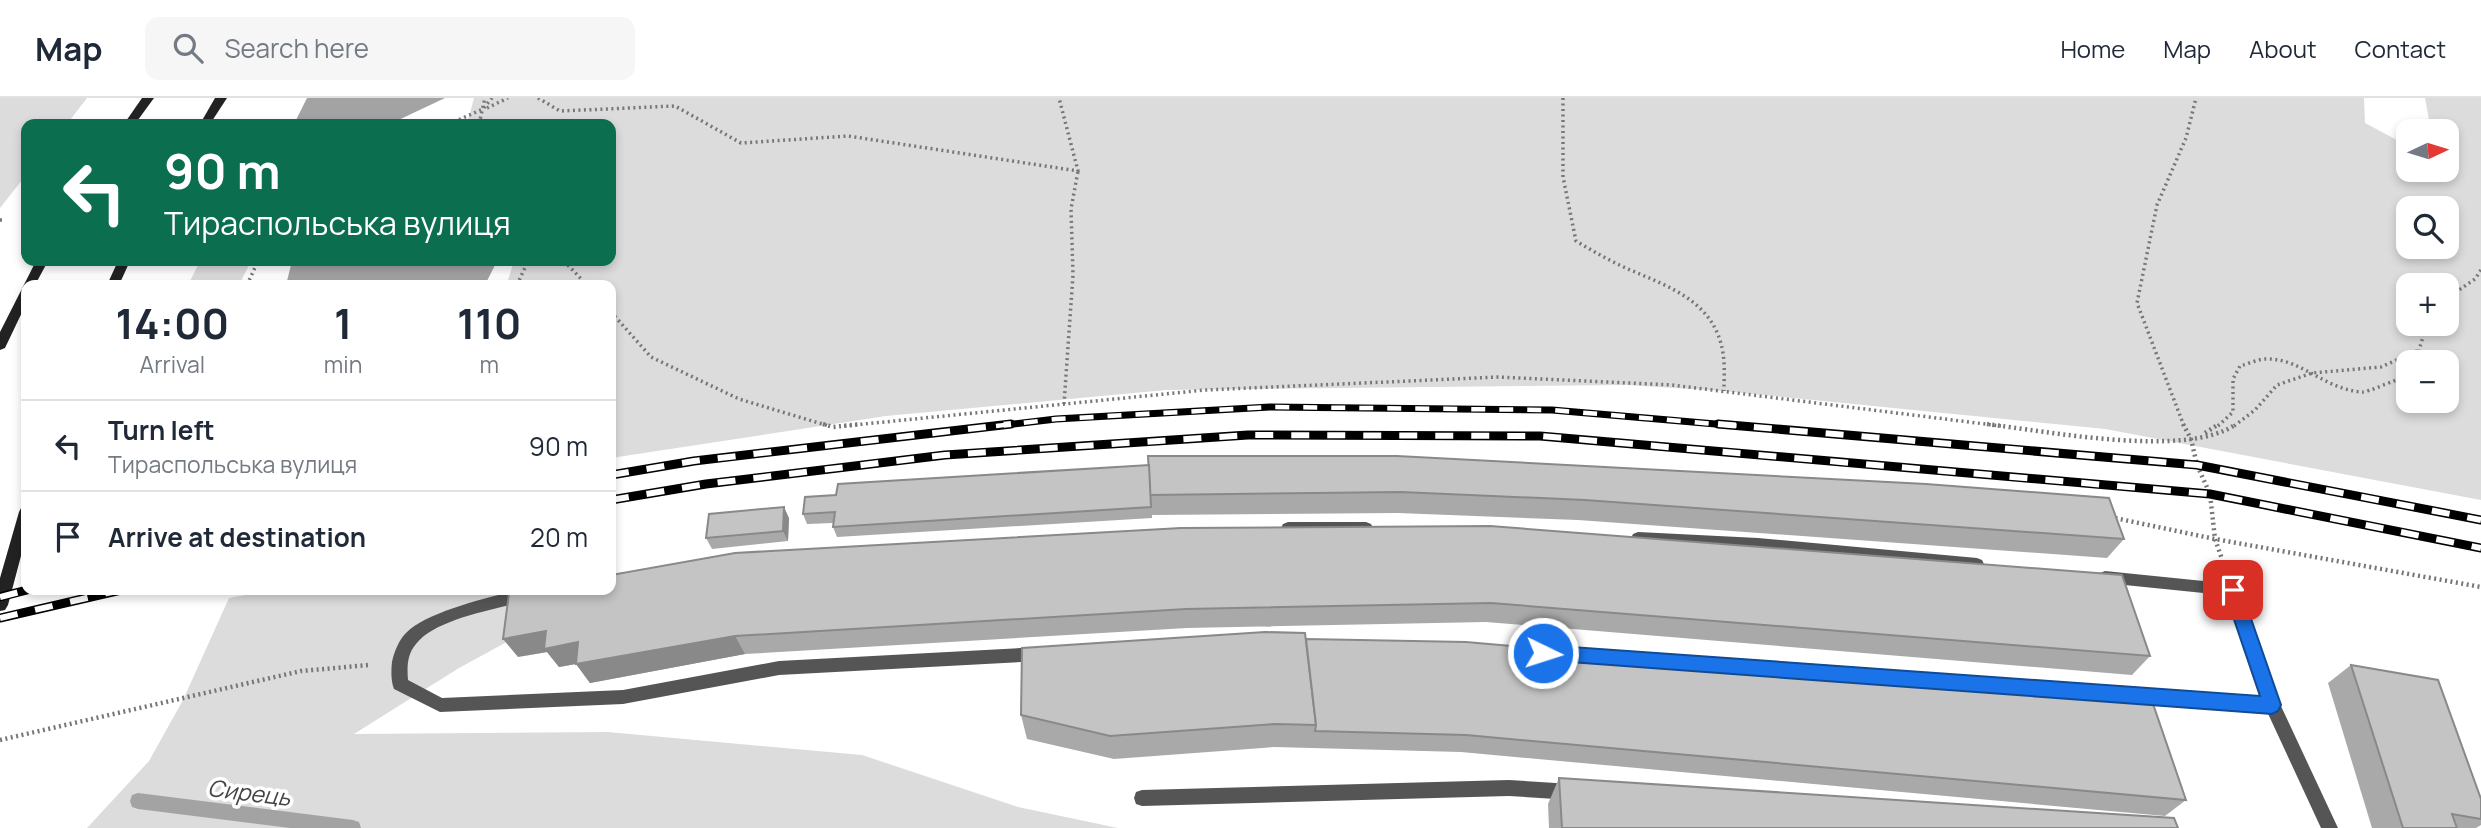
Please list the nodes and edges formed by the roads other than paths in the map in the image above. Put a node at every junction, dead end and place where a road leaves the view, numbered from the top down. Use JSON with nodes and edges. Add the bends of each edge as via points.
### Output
{"nodes":[{"id":1,"x":148,"y":98,"type":"edge"},
{"id":2,"x":221,"y":98,"type":"edge"},
{"id":3,"x":133,"y":119,"type":"edge"},
{"id":4,"x":208,"y":119,"type":"edge"},
{"id":5,"x":21,"y":301,"type":"edge"},
{"id":6,"x":0,"y":345,"type":"edge"},
{"id":7,"x":1382,"y":528,"type":"edge"},
{"id":8,"x":1273,"y":529,"type":"edge"},
{"id":9,"x":21,"y":530,"type":"edge"},
{"id":10,"x":1626,"y":538,"type":"edge"},
{"id":11,"x":1994,"y":566,"type":"edge"},
{"id":12,"x":2089,"y":575,"type":"edge"},
{"id":13,"x":512,"y":595,"type":"edge"},
{"id":14,"x":0,"y":605,"type":"edge"},
{"id":15,"x":1055,"y":654,"type":"edge"},
{"id":16,"x":1733,"y":665,"type":"edge"},
{"id":17,"x":2272,"y":705,"type":"junction"},
{"id":18,"x":1592,"y":793,"type":"edge"},
{"id":19,"x":1142,"y":798,"type":"dead end"},
{"id":20,"x":2330,"y":828,"type":"edge"}],
"edges":[{"from":1,"to":3,"type":"main road"},
{"from":2,"to":4,"type":"main road"},
{"from":5,"to":6,"type":"main road"},
{"from":7,"to":8,"type":"street"},
{"from":9,"to":14,"type":"main road"},
{"from":10,"to":11,"type":"street","via":[[1758,544]]},
{"from":12,"to":17,"type":"street","via":[[2233,590]]},
{"from":13,"to":15,"type":"street","via":[[413,636],[397,663],[400,684],[440,705],[623,696],[779,668]]},
{"from":16,"to":17,"type":"street"},
{"from":17,"to":20,"type":"street"},
{"from":18,"to":19,"type":"street","via":[[1509,788]]}]}
